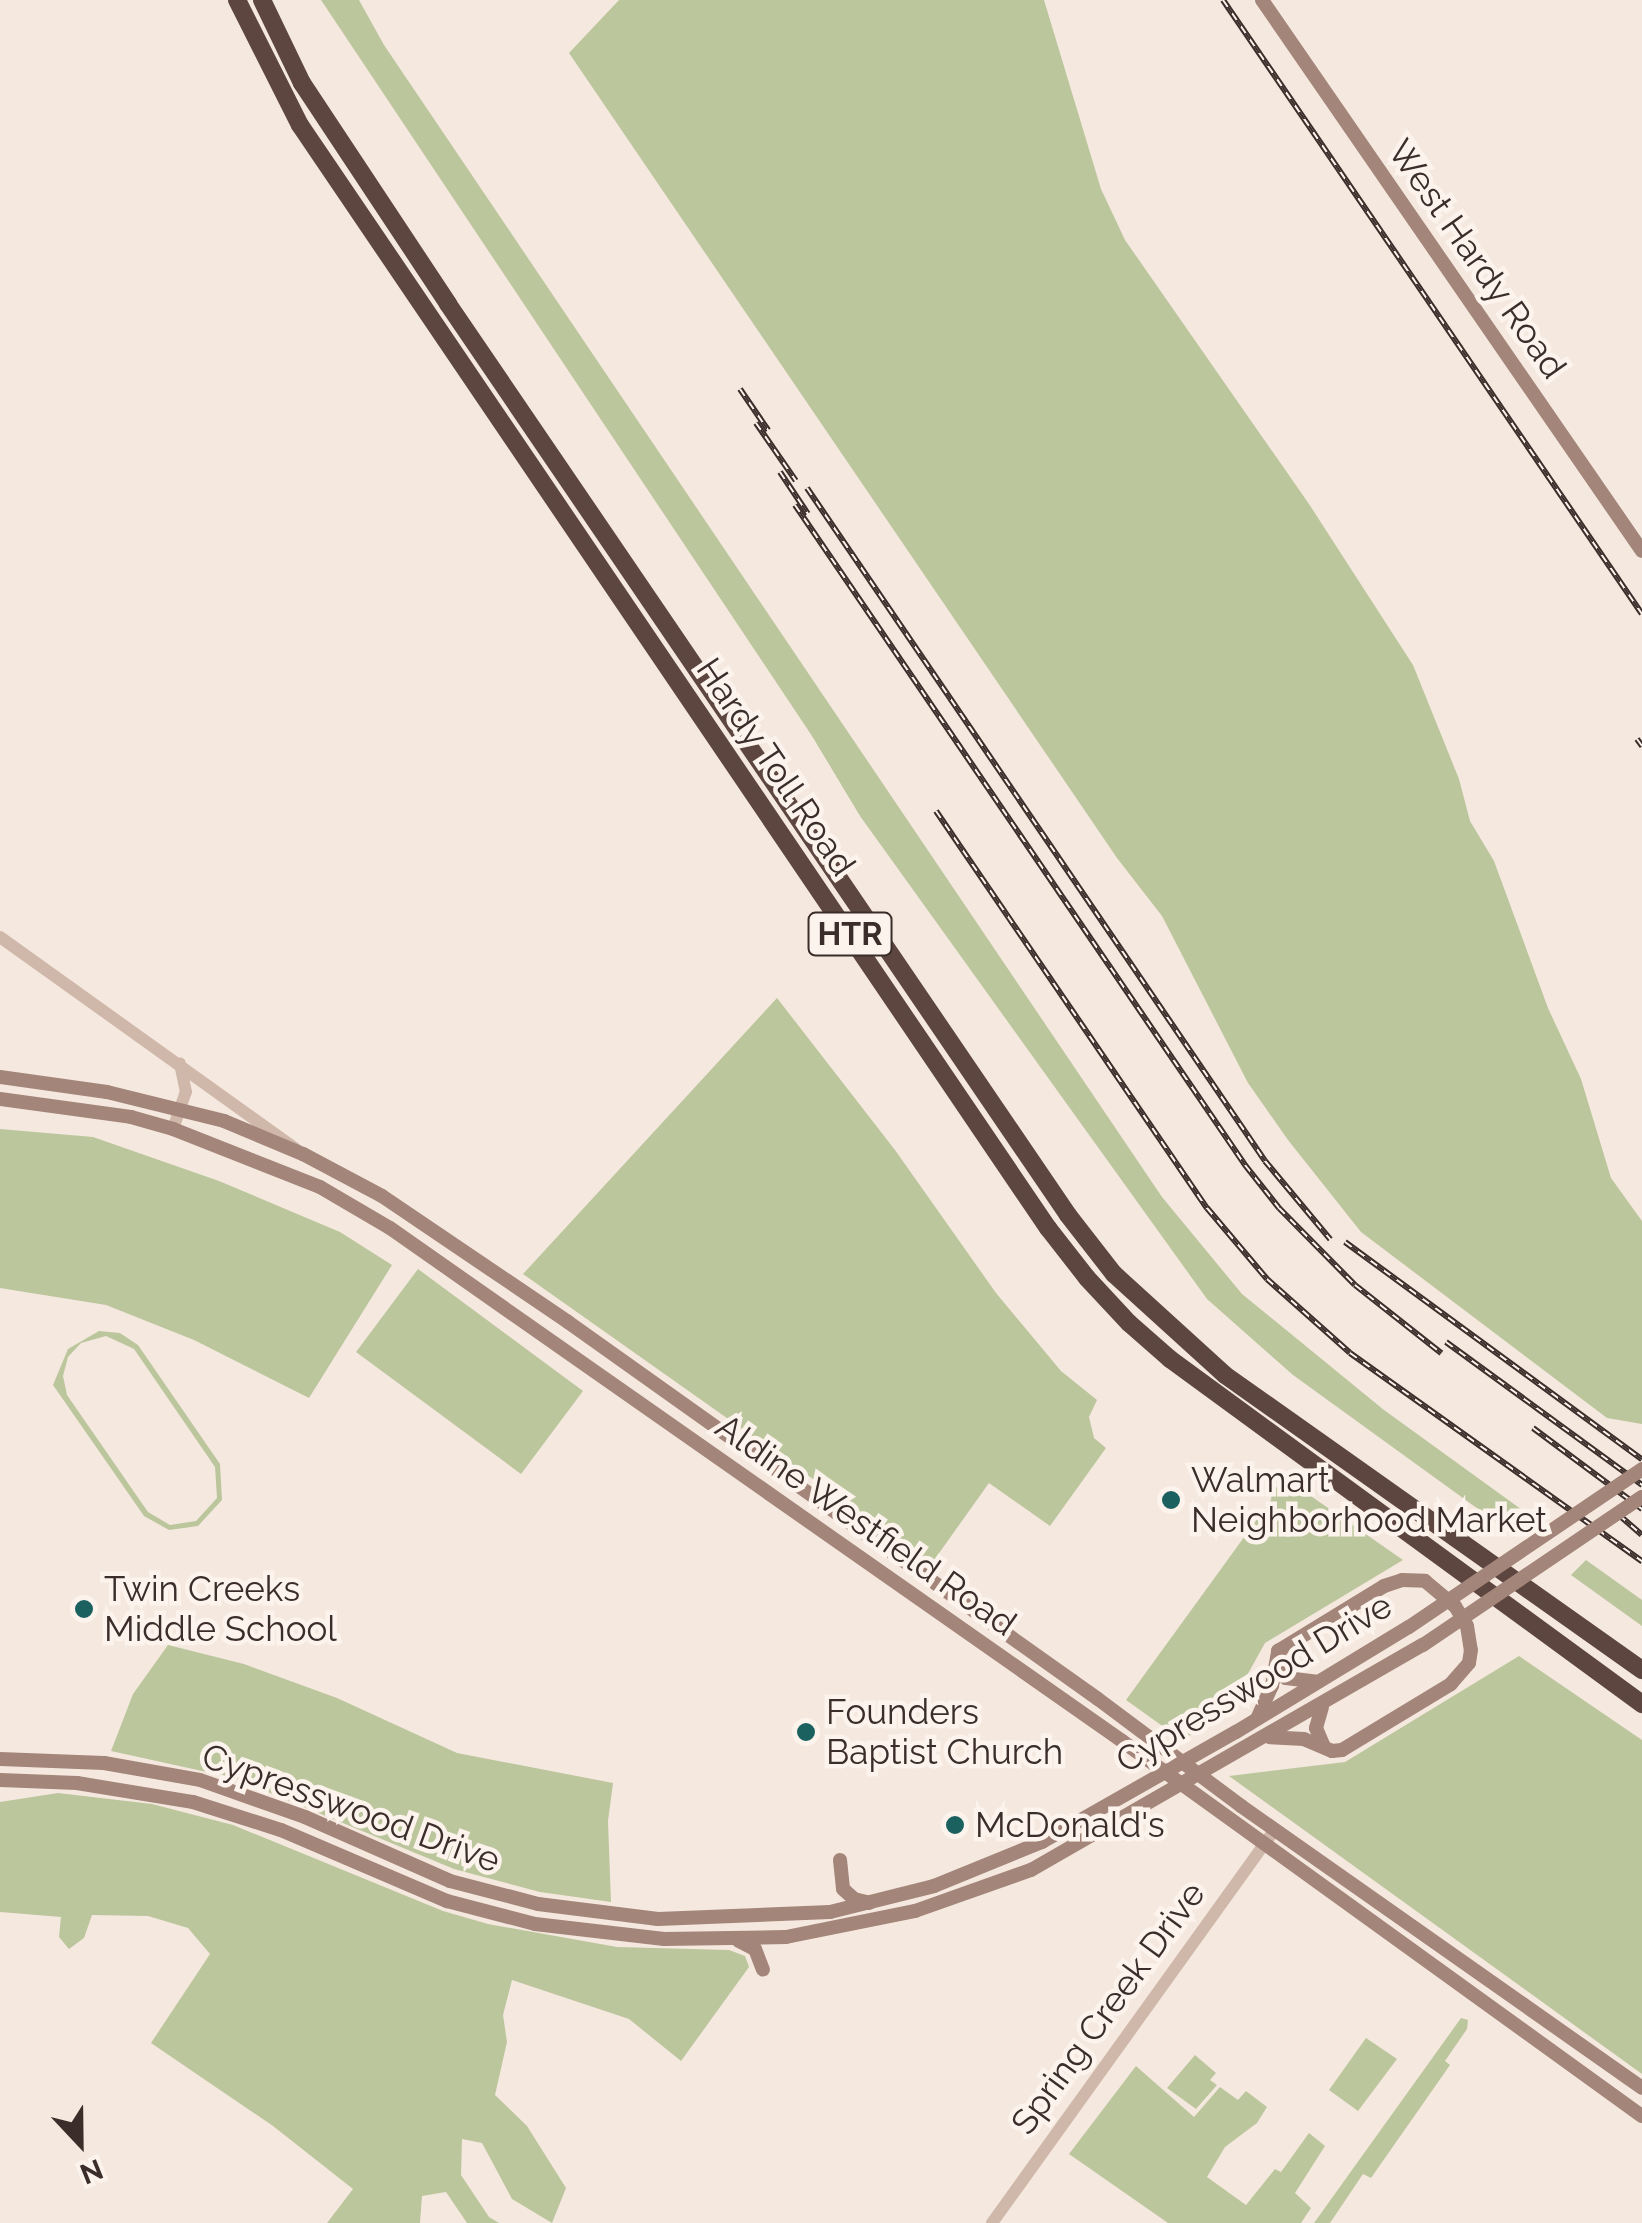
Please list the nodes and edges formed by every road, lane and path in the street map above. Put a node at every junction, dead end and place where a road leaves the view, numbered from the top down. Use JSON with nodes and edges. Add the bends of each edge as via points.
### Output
{"nodes":[{"id":1,"x":237,"y":0,"type":"edge"},
{"id":2,"x":262,"y":0,"type":"edge"},
{"id":3,"x":1262,"y":0,"type":"edge"},
{"id":4,"x":1642,"y":551,"type":"edge"},
{"id":5,"x":0,"y":936,"type":"edge"},
{"id":6,"x":180,"y":1064,"type":"junction"},
{"id":7,"x":0,"y":1078,"type":"edge"},
{"id":8,"x":73,"y":1087,"type":"junction"},
{"id":9,"x":0,"y":1098,"type":"edge"},
{"id":10,"x":69,"y":1108,"type":"junction"},
{"id":11,"x":180,"y":1108,"type":"junction"},
{"id":12,"x":173,"y":1129,"type":"junction"},
{"id":13,"x":303,"y":1154,"type":"junction"},
{"id":14,"x":446,"y":1240,"type":"junction"},
{"id":15,"x":432,"y":1256,"type":"junction"},
{"id":16,"x":1642,"y":1469,"type":"edge"},
{"id":17,"x":1642,"y":1497,"type":"edge"},
{"id":18,"x":861,"y":1530,"type":"junction"},
{"id":19,"x":848,"y":1549,"type":"junction"},
{"id":20,"x":1278,"y":1650,"type":"junction"},
{"id":21,"x":1642,"y":1670,"type":"edge"},
{"id":22,"x":1318,"y":1682,"type":"junction"},
{"id":23,"x":1642,"y":1704,"type":"edge"},
{"id":24,"x":1322,"y":1707,"type":"junction"},
{"id":25,"x":1257,"y":1720,"type":"junction"},
{"id":26,"x":1269,"y":1737,"type":"junction"},
{"id":27,"x":1122,"y":1741,"type":"junction"},
{"id":28,"x":1324,"y":1747,"type":"junction"},
{"id":29,"x":1234,"y":1756,"type":"junction"},
{"id":30,"x":0,"y":1759,"type":"edge"},
{"id":31,"x":1183,"y":1762,"type":"junction"},
{"id":32,"x":136,"y":1768,"type":"junction"},
{"id":33,"x":1164,"y":1773,"type":"junction"},
{"id":34,"x":1200,"y":1775,"type":"junction"},
{"id":35,"x":0,"y":1780,"type":"edge"},
{"id":36,"x":1182,"y":1785,"type":"junction"},
{"id":37,"x":131,"y":1790,"type":"junction"},
{"id":38,"x":1130,"y":1793,"type":"junction"},
{"id":39,"x":1240,"y":1806,"type":"junction"},
{"id":40,"x":304,"y":1817,"type":"junction"},
{"id":41,"x":1274,"y":1829,"type":"junction"},
{"id":42,"x":294,"y":1836,"type":"junction"},
{"id":43,"x":1261,"y":1845,"type":"junction"},
{"id":44,"x":840,"y":1860,"type":"dead end"},
{"id":45,"x":990,"y":1865,"type":"junction"},
{"id":46,"x":998,"y":1884,"type":"junction"},
{"id":47,"x":473,"y":1887,"type":"junction"},
{"id":48,"x":870,"y":1903,"type":"junction"},
{"id":49,"x":462,"y":1905,"type":"junction"},
{"id":50,"x":1392,"y":1910,"type":"junction"},
{"id":51,"x":643,"y":1918,"type":"junction"},
{"id":52,"x":1379,"y":1926,"type":"junction"},
{"id":53,"x":636,"y":1937,"type":"junction"},
{"id":54,"x":728,"y":1939,"type":"junction"},
{"id":55,"x":762,"y":1970,"type":"dead end"},
{"id":56,"x":1511,"y":1994,"type":"junction"},
{"id":57,"x":1497,"y":2012,"type":"junction"},
{"id":58,"x":1628,"y":2077,"type":"junction"},
{"id":59,"x":1642,"y":2088,"type":"edge"},
{"id":60,"x":1614,"y":2096,"type":"junction"},
{"id":61,"x":1642,"y":2116,"type":"edge"},
{"id":62,"x":992,"y":2223,"type":"edge"}],
"edges":[{"from":1,"to":23,"type":"highway","name":"Hardy Toll Road","number":"HTR","via":[[300,124],[1087,1278],[1170,1358]]},
{"from":2,"to":21,"type":"highway","name":"Hardy Toll Road","number":"HTR","via":[[302,82],[448,304],[1114,1274],[1225,1375]]},
{"from":3,"to":4,"type":"main road","name":"West Hardy Road"},
{"from":5,"to":6,"type":"street"},
{"from":6,"to":11,"type":"street","via":[[186,1092]]},
{"from":6,"to":13,"type":"street"},
{"from":7,"to":8,"type":"main road","name":"Aldine Westfield Road"},
{"from":8,"to":10,"type":"main road"},
{"from":8,"to":11,"type":"main road","name":"Aldine Westfield Road"},
{"from":9,"to":10,"type":"main road","name":"Aldine Westfield Road"},
{"from":10,"to":12,"type":"main road","name":"Aldine Westfield Road"},
{"from":11,"to":12,"type":"street"},
{"from":11,"to":13,"type":"main road","name":"Aldine Westfield Road"},
{"from":12,"to":15,"type":"main road","name":"Aldine Westfield Road","via":[[320,1187]]},
{"from":13,"to":14,"type":"main road","name":"Aldine Westfield Road"},
{"from":14,"to":15,"type":"main road"},
{"from":14,"to":18,"type":"main road","name":"Aldine Westfield Road"},
{"from":15,"to":19,"type":"main road","name":"Aldine Westfield Road"},
{"from":16,"to":22,"type":"main road","name":"Cypresswood Drive","bridge":true},
{"from":17,"to":24,"type":"main road","name":"Cypresswood Drive","bridge":true},
{"from":18,"to":19,"type":"main road"},
{"from":18,"to":31,"type":"main road","name":"Aldine Westfield Road"},
{"from":19,"to":27,"type":"main road","name":"Aldine Westfield Road"},
{"from":20,"to":22,"type":"main road","via":[[1286,1678]]},
{"from":20,"to":25,"type":"main road"},
{"from":20,"to":28,"type":"main road","via":[[1402,1580],[1436,1586],[1467,1626],[1469,1663],[1451,1684],[1342,1750]]},
{"from":22,"to":25,"type":"main road","name":"Cypresswood Drive"},
{"from":24,"to":26,"type":"main road","name":"Cypresswood Drive"},
{"from":24,"to":28,"type":"main road","via":[[1316,1728]]},
{"from":25,"to":31,"type":"main road","name":"Cypresswood Drive"},
{"from":26,"to":28,"type":"main road"},
{"from":26,"to":29,"type":"main road","name":"Cypresswood Drive"},
{"from":27,"to":33,"type":"main road","name":"Aldine Westfield Road"},
{"from":27,"to":38,"type":"main road","via":[[1140,1771]]},
{"from":29,"to":34,"type":"main road","name":"Cypresswood Drive"},
{"from":29,"to":39,"type":"main road","via":[[1224,1784]]},
{"from":30,"to":32,"type":"main road","name":"Cypresswood Drive"},
{"from":31,"to":33,"type":"main road","name":"Cypresswood Drive"},
{"from":31,"to":34,"type":"main road","name":"Aldine Westfield Road"},
{"from":32,"to":37,"type":"main road"},
{"from":32,"to":40,"type":"main road","name":"Cypresswood Drive","via":[[200,1780]]},
{"from":33,"to":36,"type":"main road","name":"Aldine Westfield Road"},
{"from":33,"to":38,"type":"main road","name":"Cypresswood Drive"},
{"from":34,"to":36,"type":"main road","name":"Cypresswood Drive"},
{"from":34,"to":39,"type":"main road","name":"Aldine Westfield Road"},
{"from":35,"to":37,"type":"main road","name":"Cypresswood Drive"},
{"from":36,"to":43,"type":"main road","name":"Aldine Westfield Road"},
{"from":36,"to":46,"type":"main road","name":"Cypresswood Drive"},
{"from":37,"to":42,"type":"main road","name":"Cypresswood Drive","via":[[236,1814]]},
{"from":38,"to":45,"type":"main road","name":"Cypresswood Drive"},
{"from":39,"to":41,"type":"main road","name":"Aldine Westfield Road"},
{"from":40,"to":42,"type":"main road"},
{"from":40,"to":47,"type":"main road","name":"Cypresswood Drive"},
{"from":41,"to":43,"type":"street","name":"Spring Creek Drive"},
{"from":41,"to":50,"type":"main road","name":"Aldine Westfield Road"},
{"from":42,"to":49,"type":"main road","name":"Cypresswood Drive"},
{"from":43,"to":52,"type":"main road","name":"Aldine Westfield Road"},
{"from":43,"to":62,"type":"street","name":"Spring Creek Drive"},
{"from":44,"to":48,"type":"main road","via":[[842,1889]]},
{"from":45,"to":46,"type":"main road"},
{"from":45,"to":48,"type":"main road","name":"Cypresswood Drive"},
{"from":46,"to":54,"type":"main road","name":"Cypresswood Drive","via":[[870,1922]]},
{"from":47,"to":49,"type":"main road"},
{"from":47,"to":51,"type":"main road","name":"Cypresswood Drive","via":[[538,1904]]},
{"from":48,"to":51,"type":"main road","name":"Cypresswood Drive","via":[[762,1918]]},
{"from":49,"to":53,"type":"main road","name":"Cypresswood Drive","via":[[535,1924]]},
{"from":50,"to":52,"type":"main road"},
{"from":50,"to":56,"type":"main road","name":"Aldine Westfield Road"},
{"from":51,"to":53,"type":"main road"},
{"from":52,"to":57,"type":"main road","name":"Aldine Westfield Road"},
{"from":53,"to":54,"type":"main road","name":"Cypresswood Drive"},
{"from":54,"to":55,"type":"main road","via":[[748,1943]]},
{"from":56,"to":57,"type":"main road"},
{"from":56,"to":58,"type":"main road","name":"Aldine Westfield Road"},
{"from":57,"to":60,"type":"main road","name":"Aldine Westfield Road"},
{"from":58,"to":59,"type":"main road","name":"Aldine Westfield Road"},
{"from":58,"to":60,"type":"main road"},
{"from":60,"to":61,"type":"main road","name":"Aldine Westfield Road"}]}
